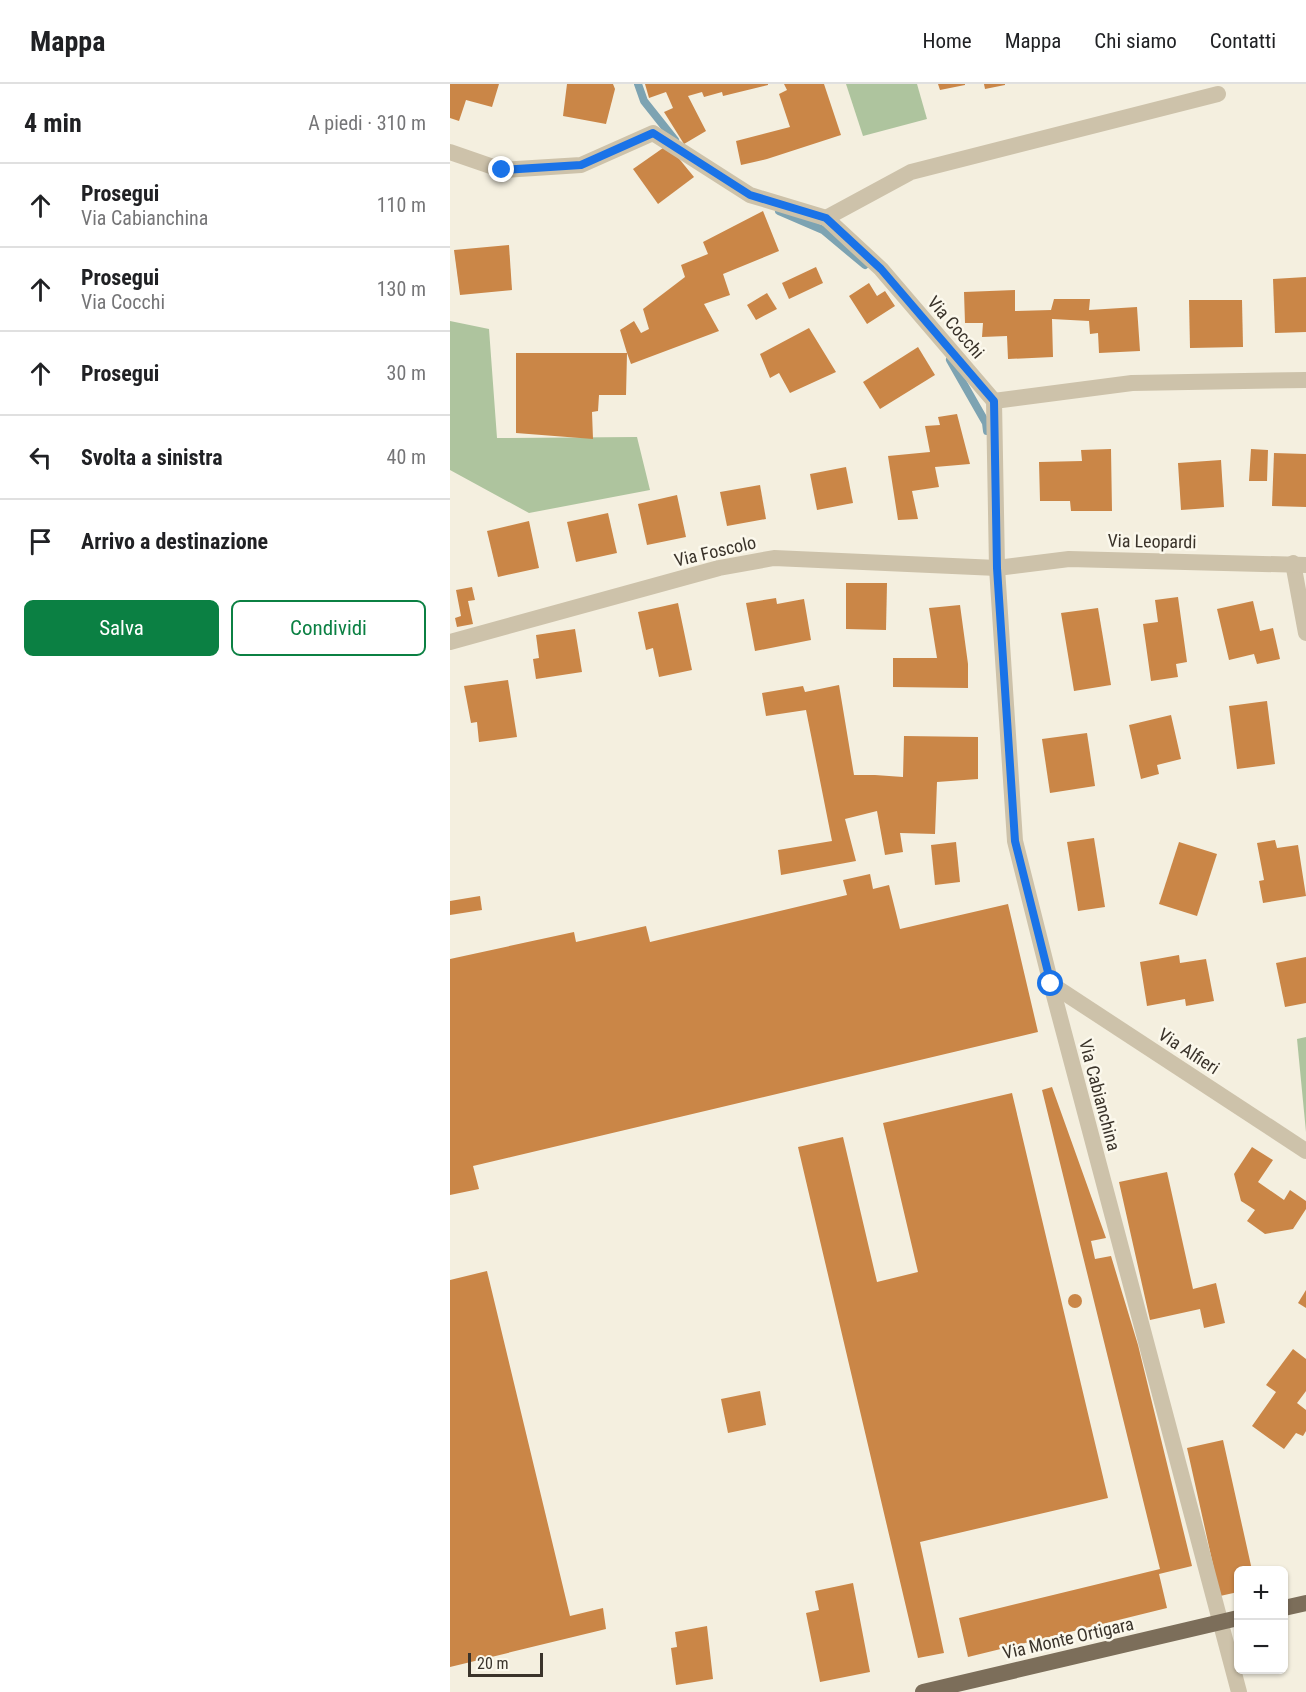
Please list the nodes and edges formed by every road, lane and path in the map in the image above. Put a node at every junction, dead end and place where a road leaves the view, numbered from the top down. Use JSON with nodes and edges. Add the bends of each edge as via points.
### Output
{"nodes":[{"id":1,"x":1218,"y":94,"type":"dead end"},
{"id":2,"x":450,"y":152,"type":"edge"},
{"id":3,"x":826,"y":218,"type":"junction"},
{"id":4,"x":1306,"y":380,"type":"edge"},
{"id":5,"x":994,"y":401,"type":"junction"},
{"id":6,"x":1299,"y":564,"type":"edge"},
{"id":7,"x":997,"y":568,"type":"junction"},
{"id":8,"x":1306,"y":633,"type":"edge"},
{"id":9,"x":450,"y":642,"type":"edge"},
{"id":10,"x":1051,"y":984,"type":"junction"},
{"id":11,"x":1306,"y":1151,"type":"edge"},
{"id":12,"x":1306,"y":1603,"type":"edge"},
{"id":13,"x":1288,"y":1607,"type":"edge"},
{"id":14,"x":1234,"y":1619,"type":"edge"},
{"id":15,"x":1222,"y":1622,"type":"junction"},
{"id":16,"x":923,"y":1692,"type":"edge"},
{"id":17,"x":1239,"y":1692,"type":"edge"}],
"edges":[{"from":1,"to":3,"type":"street","via":[[910,172]]},
{"from":2,"to":3,"type":"street","name":"Via Cocchi","via":[[502,170],[581,165],[653,133],[750,195]]},
{"from":3,"to":5,"type":"street","name":"Via Cocchi","via":[[881,269]]},
{"from":4,"to":5,"type":"street","via":[[1132,383]]},
{"from":5,"to":7,"type":"street"},
{"from":6,"to":7,"type":"street","name":"Via Leopardi","via":[[1069,559]]},
{"from":6,"to":8,"type":"street"},
{"from":7,"to":9,"type":"street","name":"Via Foscolo","via":[[774,558],[719,568]]},
{"from":7,"to":10,"type":"street","name":"Via Cabianchina","via":[[1015,841]]},
{"from":10,"to":11,"type":"street","name":"Via Alfieri"},
{"from":10,"to":15,"type":"street","name":"Via Cabianchina"},
{"from":12,"to":13,"type":"main road"},
{"from":14,"to":15,"type":"main road","name":"Via Monte Ortigara"},
{"from":15,"to":16,"type":"main road","name":"Via Monte Ortigara"},
{"from":15,"to":17,"type":"street","name":"Via Cabianchina"}]}
